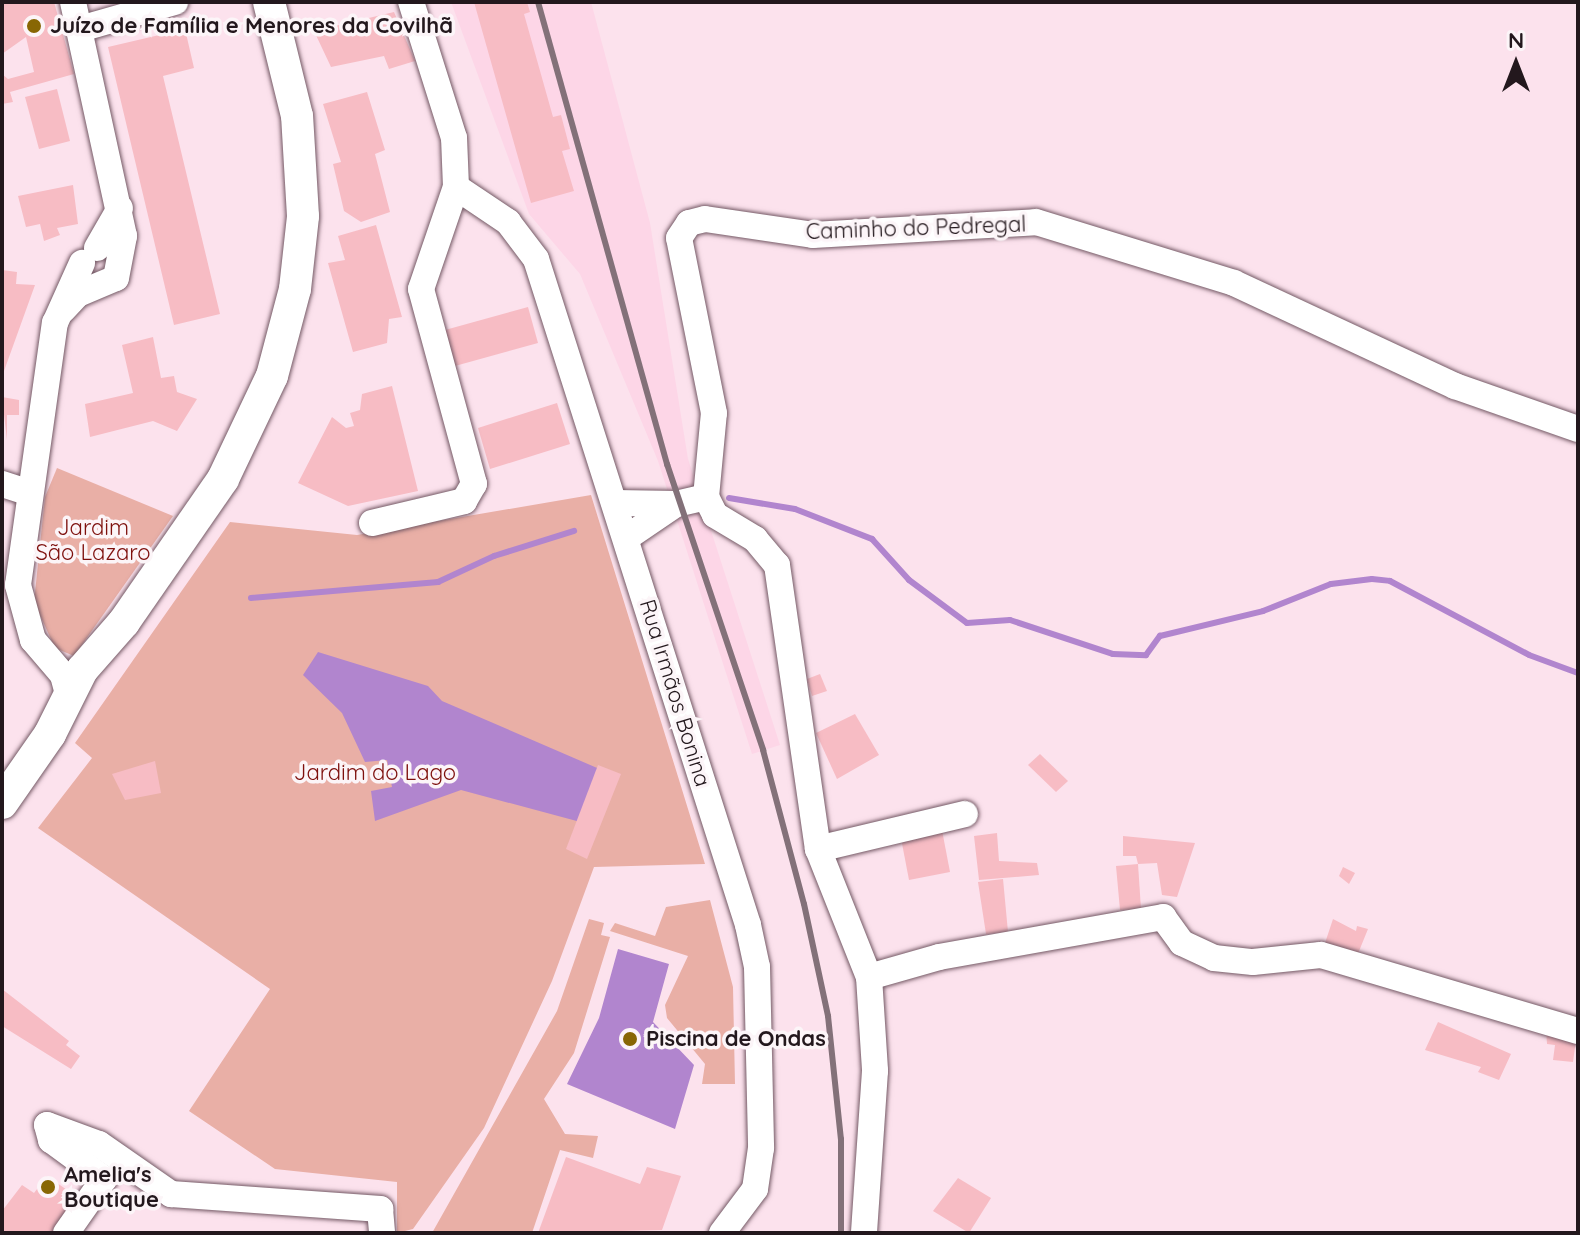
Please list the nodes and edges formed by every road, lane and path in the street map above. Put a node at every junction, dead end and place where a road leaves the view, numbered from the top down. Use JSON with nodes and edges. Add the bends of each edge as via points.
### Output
{"nodes":[{"id":1,"x":73,"y":2,"type":"edge"},
{"id":2,"x":175,"y":2,"type":"edge"},
{"id":3,"x":269,"y":2,"type":"edge"},
{"id":4,"x":411,"y":2,"type":"edge"},
{"id":5,"x":80,"y":29,"type":"junction"},
{"id":6,"x":456,"y":187,"type":"junction"},
{"id":7,"x":121,"y":201,"type":"junction"},
{"id":8,"x":90,"y":255,"type":"junction"},
{"id":9,"x":120,"y":267,"type":"junction"},
{"id":10,"x":99,"y":285,"type":"junction"},
{"id":11,"x":55,"y":323,"type":"junction"},
{"id":12,"x":1578,"y":429,"type":"edge"},
{"id":13,"x":2,"y":484,"type":"edge"},
{"id":14,"x":29,"y":493,"type":"junction"},
{"id":15,"x":706,"y":497,"type":"junction"},
{"id":16,"x":615,"y":503,"type":"junction"},
{"id":17,"x":676,"y":504,"type":"junction"},
{"id":18,"x":372,"y":523,"type":"dead end"},
{"id":19,"x":626,"y":538,"type":"junction"},
{"id":20,"x":117,"y":631,"type":"junction"},
{"id":21,"x":47,"y":663,"type":"junction"},
{"id":22,"x":64,"y":703,"type":"junction"},
{"id":23,"x":6,"y":791,"type":"edge"},
{"id":24,"x":965,"y":814,"type":"dead end"},
{"id":25,"x":818,"y":849,"type":"junction"},
{"id":26,"x":869,"y":977,"type":"junction"},
{"id":27,"x":1578,"y":1031,"type":"edge"},
{"id":28,"x":66,"y":1233,"type":"edge"},
{"id":29,"x":382,"y":1233,"type":"edge"},
{"id":30,"x":722,"y":1233,"type":"edge"},
{"id":31,"x":864,"y":1233,"type":"edge"}],
"edges":[{"from":1,"to":5,"type":"street"},
{"from":2,"to":5,"type":"street"},
{"from":3,"to":20,"type":"main road","via":[[289,77],[302,169],[299,263],[290,318],[261,404],[223,479]]},
{"from":4,"to":6,"type":"street","via":[[454,138]]},
{"from":5,"to":7,"type":"street"},
{"from":6,"to":16,"type":"street","name":"Rua Irmãos Bonina","via":[[508,222],[536,259]]},
{"from":6,"to":18,"type":"street","via":[[421,289],[474,484],[464,501]]},
{"from":7,"to":8,"type":"street","via":[[112,231]]},
{"from":7,"to":9,"type":"street"},
{"from":8,"to":9,"type":"street","via":[[113,251]]},
{"from":8,"to":10,"type":"street","via":[[88,280]]},
{"from":8,"to":11,"type":"street"},
{"from":9,"to":10,"type":"street","via":[[116,278]]},
{"from":10,"to":11,"type":"street","via":[[78,294]]},
{"from":11,"to":14,"type":"street"},
{"from":12,"to":15,"type":"street","name":"Caminho do Pedregal","via":[[1455,386],[1234,283],[1036,222],[813,235],[705,219],[689,223],[679,238],[714,413]]},
{"from":13,"to":14,"type":"street"},
{"from":14,"to":21,"type":"street","via":[[20,598]]},
{"from":15,"to":17,"type":"street"},
{"from":15,"to":25,"type":"street","via":[[715,515],[755,539],[777,565]]},
{"from":16,"to":17,"type":"street"},
{"from":16,"to":19,"type":"street","name":"Rua Irmãos Bonina"},
{"from":17,"to":19,"type":"street"},
{"from":19,"to":30,"type":"street","name":"Rua Irmãos Bonina","via":[[757,967],[761,1148],[755,1189]]},
{"from":20,"to":22,"type":"main road"},
{"from":20,"to":22,"type":"main road","via":[[64,730]]},
{"from":21,"to":22,"type":"street"},
{"from":21,"to":22,"type":"street"},
{"from":22,"to":23,"type":"main road"},
{"from":24,"to":25,"type":"street"},
{"from":25,"to":26,"type":"street"},
{"from":26,"to":27,"type":"street","via":[[939,957],[1163,917],[1182,943],[1214,958],[1253,962],[1321,955]]},
{"from":26,"to":31,"type":"street","via":[[875,1071]]},
{"from":28,"to":29,"type":"street","via":[[104,1179],[51,1140],[47,1125],[99,1144],[171,1194],[380,1209]]}]}
